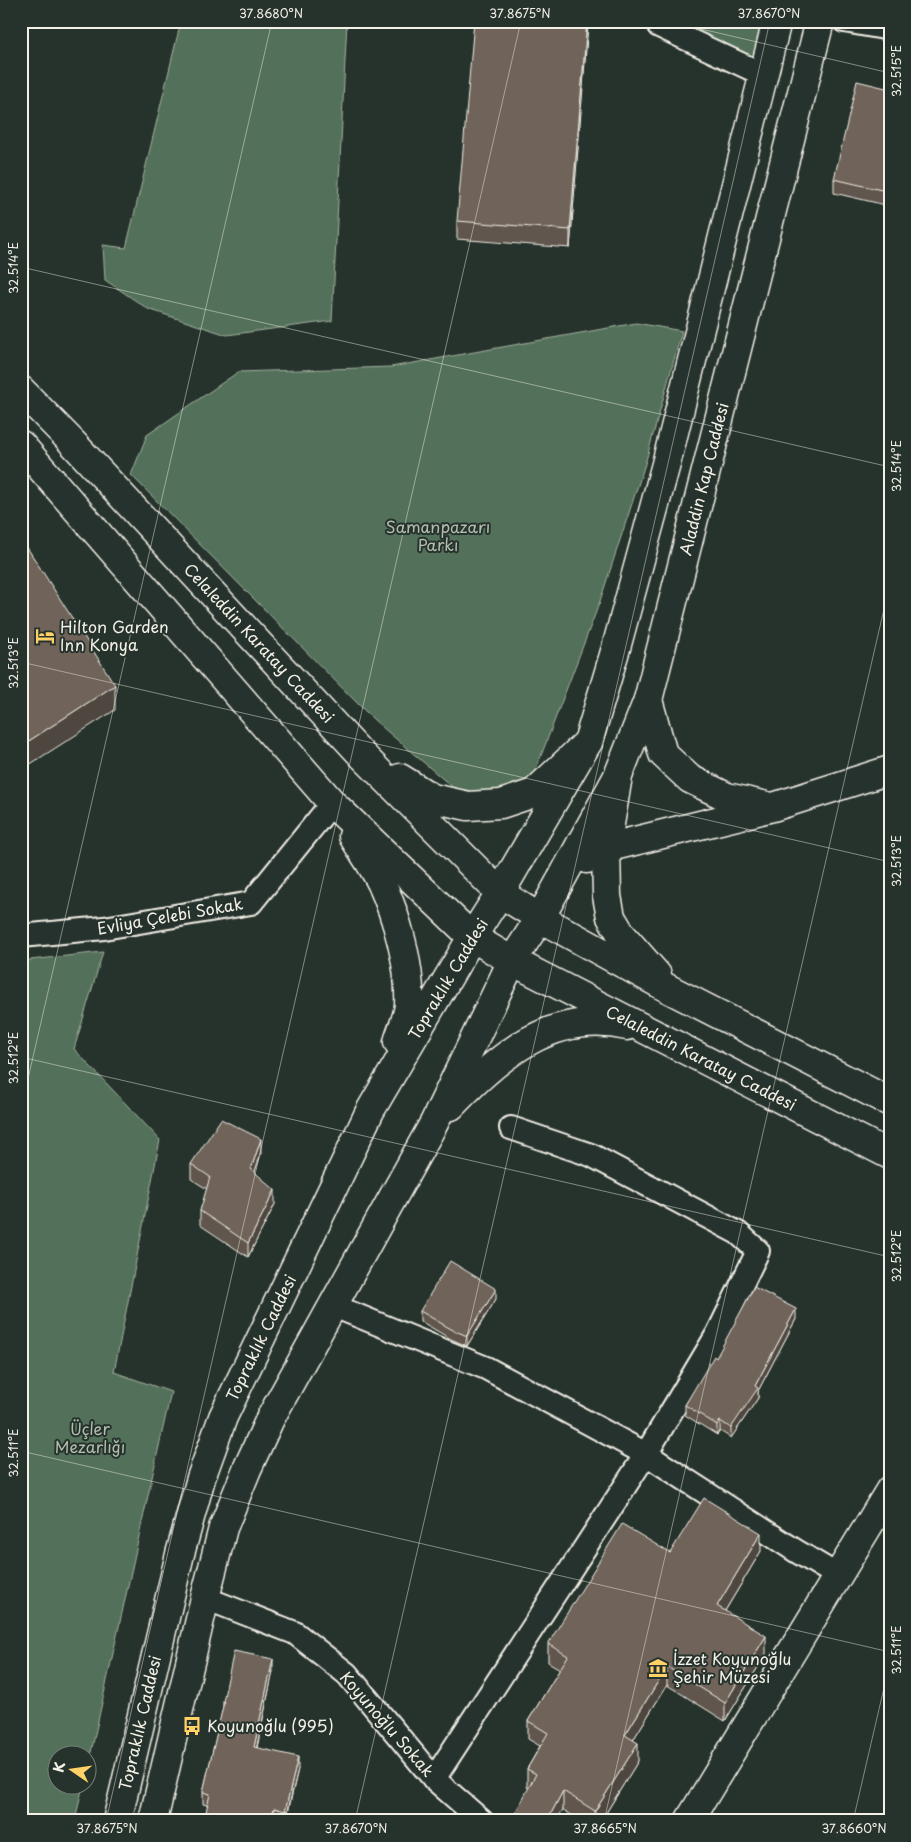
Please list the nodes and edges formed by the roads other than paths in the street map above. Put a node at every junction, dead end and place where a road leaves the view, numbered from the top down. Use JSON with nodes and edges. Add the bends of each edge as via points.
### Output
{"nodes":[{"id":1,"x":659,"y":21,"type":"edge"},
{"id":2,"x":777,"y":21,"type":"edge"},
{"id":3,"x":820,"y":21,"type":"edge"},
{"id":4,"x":844,"y":21,"type":"edge"},
{"id":5,"x":890,"y":29,"type":"edge"},
{"id":6,"x":764,"y":75,"type":"junction"},
{"id":7,"x":21,"y":390,"type":"edge"},
{"id":8,"x":21,"y":445,"type":"edge"},
{"id":9,"x":648,"y":700,"type":"junction"},
{"id":10,"x":588,"y":742,"type":"junction"},
{"id":11,"x":362,"y":755,"type":"junction"},
{"id":12,"x":890,"y":770,"type":"edge"},
{"id":13,"x":618,"y":776,"type":"junction"},
{"id":14,"x":332,"y":803,"type":"junction"},
{"id":15,"x":773,"y":807,"type":"junction"},
{"id":16,"x":606,"y":848,"type":"junction"},
{"id":17,"x":567,"y":871,"type":"junction"},
{"id":18,"x":500,"y":893,"type":"junction"},
{"id":19,"x":540,"y":918,"type":"junction"},
{"id":20,"x":21,"y":936,"type":"edge"},
{"id":21,"x":472,"y":937,"type":"junction"},
{"id":22,"x":512,"y":961,"type":"junction"},
{"id":23,"x":669,"y":989,"type":"junction"},
{"id":24,"x":645,"y":1030,"type":"junction"},
{"id":25,"x":890,"y":1102,"type":"edge"},
{"id":26,"x":370,"y":1111,"type":"junction"},
{"id":27,"x":434,"y":1124,"type":"junction"},
{"id":28,"x":511,"y":1128,"type":"dead end"},
{"id":29,"x":890,"y":1155,"type":"edge"},
{"id":30,"x":334,"y":1306,"type":"junction"},
{"id":31,"x":646,"y":1454,"type":"junction"},
{"id":32,"x":890,"y":1490,"type":"edge"},
{"id":33,"x":838,"y":1576,"type":"junction"},
{"id":34,"x":205,"y":1598,"type":"junction"},
{"id":35,"x":434,"y":1779,"type":"junction"},
{"id":36,"x":117,"y":1821,"type":"edge"},
{"id":37,"x":153,"y":1821,"type":"edge"},
{"id":38,"x":482,"y":1821,"type":"edge"},
{"id":39,"x":689,"y":1821,"type":"edge"}],
"edges":[{"from":1,"to":6,"type":"street","via":[[659,26]]},
{"from":2,"to":6,"type":"main road"},
{"from":3,"to":9,"type":"main road","name":"Aladdin Kap Caddesi"},
{"from":4,"to":5,"type":"street"},
{"from":6,"to":10,"type":"main road","via":[[666,464]]},
{"from":7,"to":11,"type":"main road","name":"Celaleddin Karatay Caddesi"},
{"from":8,"to":14,"type":"main road"},
{"from":9,"to":13,"type":"main road","name":"Aladdin Kap Caddesi"},
{"from":9,"to":15,"type":"main road","via":[[664,754],[690,779],[727,797]]},
{"from":10,"to":11,"type":"main road","via":[[534,793],[501,804],[468,806],[432,798]]},
{"from":10,"to":18,"type":"main road"},
{"from":11,"to":18,"type":"main road","name":"Celaleddin Karatay Caddesi"},
{"from":12,"to":15,"type":"main road"},
{"from":13,"to":16,"type":"main road"},
{"from":13,"to":17,"type":"main road","name":"Aladdin Kap Caddesi"},
{"from":14,"to":20,"type":"street","name":"Evliya Çelebi Sokak","via":[[251,904],[104,928]]},
{"from":14,"to":21,"type":"main road"},
{"from":14,"to":26,"type":"main road","via":[[380,880],[390,904],[407,974],[409,1007]]},
{"from":15,"to":16,"type":"main road"},
{"from":16,"to":17,"type":"main road"},
{"from":16,"to":23,"type":"main road","via":[[611,917]]},
{"from":17,"to":19,"type":"main road","name":"Aladdin Kap Caddesi"},
{"from":18,"to":19,"type":"main road","name":"Celaleddin Karatay Caddesi"},
{"from":18,"to":21,"type":"main road","name":"Topraklık Caddesi"},
{"from":19,"to":22,"type":"main road"},
{"from":19,"to":23,"type":"main road"},
{"from":21,"to":22,"type":"main road","name":"Celaleddin Karatay Caddesi"},
{"from":21,"to":26,"type":"main road","name":"Topraklık Caddesi"},
{"from":22,"to":24,"type":"main road","name":"Celaleddin Karatay Caddesi"},
{"from":22,"to":27,"type":"main road"},
{"from":23,"to":25,"type":"main road"},
{"from":24,"to":27,"type":"main road","via":[[608,1022],[569,1025],[535,1036],[502,1058]]},
{"from":24,"to":29,"type":"main road","name":"Celaleddin Karatay Caddesi"},
{"from":26,"to":36,"type":"main road","name":"Topraklık Caddesi","via":[[220,1425],[201,1478]]},
{"from":27,"to":30,"type":"main road"},
{"from":28,"to":31,"type":"street","via":[[591,1155],[738,1233],[758,1251],[718,1333]]},
{"from":30,"to":31,"type":"street","via":[[486,1368]]},
{"from":30,"to":34,"type":"main road","via":[[270,1419],[247,1469],[223,1528]]},
{"from":31,"to":33,"type":"street"},
{"from":31,"to":35,"type":"street"},
{"from":32,"to":33,"type":"main road"},
{"from":33,"to":39,"type":"main road"},
{"from":34,"to":35,"type":"street","name":"Koyunoğlu Sokak","via":[[295,1633],[340,1668]]},
{"from":34,"to":37,"type":"main road"},
{"from":35,"to":38,"type":"street","name":"Koyunoğlu Sokak"}]}
